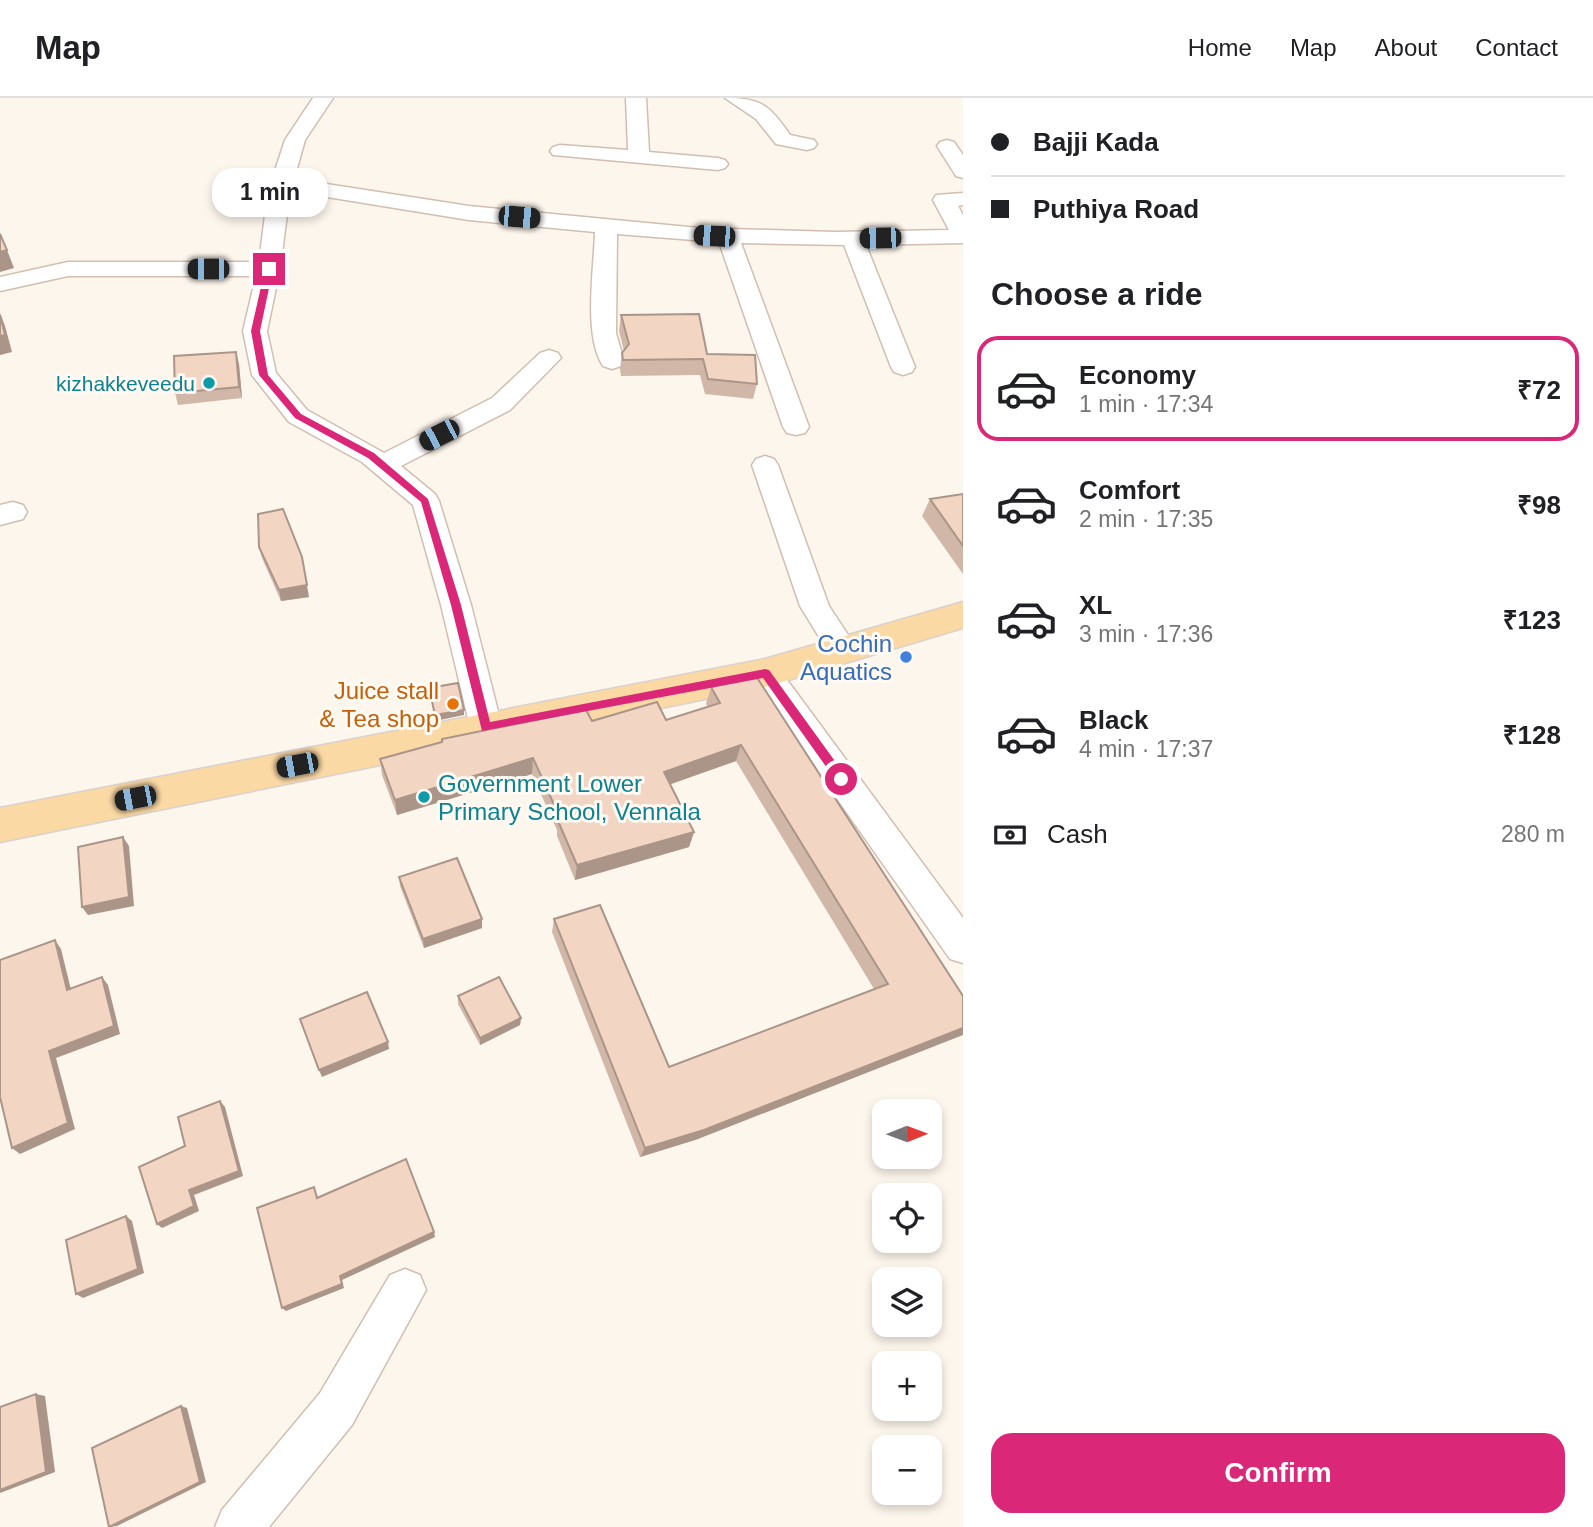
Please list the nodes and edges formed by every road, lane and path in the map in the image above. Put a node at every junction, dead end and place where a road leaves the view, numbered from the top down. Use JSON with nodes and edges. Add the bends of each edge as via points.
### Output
{"nodes":[{"id":1,"x":323,"y":98,"type":"edge"},
{"id":2,"x":636,"y":98,"type":"edge"},
{"id":3,"x":735,"y":98,"type":"edge"},
{"id":4,"x":807,"y":144,"type":"dead end"},
{"id":5,"x":947,"y":146,"type":"dead end"},
{"id":6,"x":561,"y":151,"type":"dead end"},
{"id":7,"x":639,"y":158,"type":"junction"},
{"id":8,"x":718,"y":164,"type":"dead end"},
{"id":9,"x":963,"y":172,"type":"edge"},
{"id":10,"x":282,"y":183,"type":"junction"},
{"id":11,"x":963,"y":199,"type":"edge"},
{"id":12,"x":606,"y":224,"type":"junction"},
{"id":13,"x":963,"y":236,"type":"edge"},
{"id":14,"x":728,"y":237,"type":"junction"},
{"id":15,"x":852,"y":238,"type":"junction"},
{"id":16,"x":269,"y":269,"type":"junction"},
{"id":17,"x":0,"y":284,"type":"edge"},
{"id":18,"x":259,"y":351,"type":"junction"},
{"id":19,"x":232,"y":354,"type":"edge"},
{"id":20,"x":549,"y":358,"type":"dead end"},
{"id":21,"x":612,"y":361,"type":"dead end"},
{"id":22,"x":903,"y":367,"type":"dead end"},
{"id":23,"x":796,"y":427,"type":"dead end"},
{"id":24,"x":382,"y":465,"type":"junction"},
{"id":25,"x":765,"y":465,"type":"dead end"},
{"id":26,"x":963,"y":615,"type":"edge"},
{"id":27,"x":843,"y":650,"type":"junction"},
{"id":28,"x":765,"y":673,"type":"junction"},
{"id":29,"x":486,"y":727,"type":"junction"},
{"id":30,"x":0,"y":825,"type":"edge"},
{"id":31,"x":963,"y":947,"type":"edge"},
{"id":32,"x":405,"y":1290,"type":"dead end"},
{"id":33,"x":239,"y":1527,"type":"edge"}],
"edges":[{"from":1,"to":10,"type":"street","via":[[295,140]]},
{"from":2,"to":7,"type":"street"},
{"from":3,"to":4,"type":"street","via":[[753,105],[783,140]]},
{"from":5,"to":9,"type":"street"},
{"from":6,"to":7,"type":"street"},
{"from":7,"to":8,"type":"street"},
{"from":10,"to":12,"type":"street","via":[[469,213]]},
{"from":10,"to":16,"type":"street"},
{"from":11,"to":13,"type":"street","via":[[944,200]]},
{"from":12,"to":14,"type":"street"},
{"from":12,"to":21,"type":"street","via":[[604,333]]},
{"from":13,"to":15,"type":"street"},
{"from":14,"to":15,"type":"street"},
{"from":14,"to":23,"type":"street"},
{"from":15,"to":22,"type":"street"},
{"from":16,"to":17,"type":"street","via":[[68,268]]},
{"from":16,"to":18,"type":"street","via":[[256,331]]},
{"from":18,"to":19,"type":"street"},
{"from":18,"to":24,"type":"street","via":[[264,375],[298,416]]},
{"from":20,"to":24,"type":"street","via":[[501,404]]},
{"from":24,"to":29,"type":"street","via":[[425,501]]},
{"from":25,"to":27,"type":"street","via":[[812,601]]},
{"from":26,"to":27,"type":"main road"},
{"from":27,"to":28,"type":"main road"},
{"from":28,"to":29,"type":"main road"},
{"from":28,"to":31,"type":"street"},
{"from":29,"to":30,"type":"main road"},
{"from":32,"to":33,"type":"street","via":[[336,1409]]}]}
